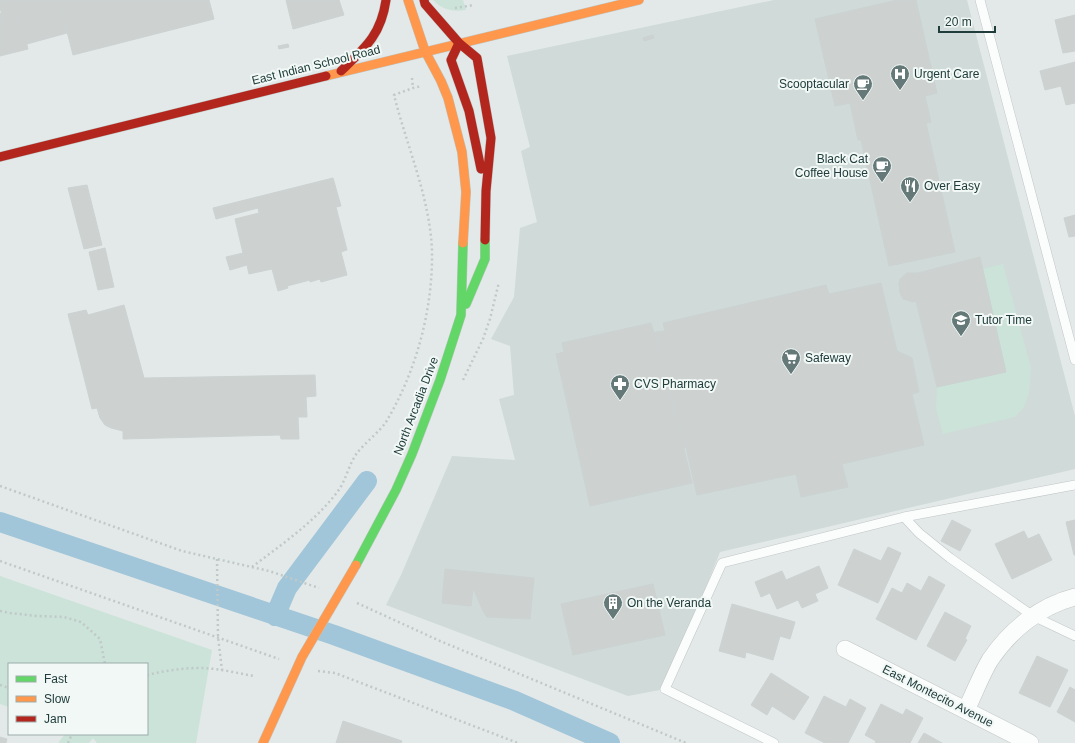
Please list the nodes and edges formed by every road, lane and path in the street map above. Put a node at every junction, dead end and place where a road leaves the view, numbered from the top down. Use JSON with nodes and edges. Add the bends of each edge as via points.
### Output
{"nodes":[{"id":1,"x":386,"y":0,"type":"edge"},
{"id":2,"x":408,"y":0,"type":"edge"},
{"id":3,"x":424,"y":0,"type":"edge"},
{"id":4,"x":639,"y":0,"type":"edge"},
{"id":5,"x":980,"y":0,"type":"edge"},
{"id":6,"x":459,"y":43,"type":"junction"},
{"id":7,"x":425,"y":51,"type":"junction"},
{"id":8,"x":340,"y":72,"type":"junction"},
{"id":9,"x":412,"y":78,"type":"dead end"},
{"id":10,"x":429,"y":85,"type":"dead end"},
{"id":11,"x":413,"y":88,"type":"junction"},
{"id":12,"x":0,"y":157,"type":"edge"},
{"id":13,"x":486,"y":191,"type":"junction"},
{"id":14,"x":461,"y":315,"type":"junction"},
{"id":15,"x":1075,"y":360,"type":"edge"},
{"id":16,"x":1075,"y":485,"type":"edge"},
{"id":17,"x":0,"y":486,"type":"edge"},
{"id":18,"x":904,"y":517,"type":"junction"},
{"id":19,"x":217,"y":559,"type":"junction"},
{"id":20,"x":0,"y":561,"type":"edge"},
{"id":21,"x":251,"y":567,"type":"junction"},
{"id":22,"x":314,"y":586,"type":"dead end"},
{"id":23,"x":1075,"y":597,"type":"edge"},
{"id":24,"x":356,"y":602,"type":"dead end"},
{"id":25,"x":0,"y":611,"type":"edge"},
{"id":26,"x":1033,"y":616,"type":"junction"},
{"id":27,"x":1075,"y":636,"type":"edge"},
{"id":28,"x":218,"y":637,"type":"junction"},
{"id":29,"x":845,"y":649,"type":"dead end"},
{"id":30,"x":281,"y":659,"type":"dead end"},
{"id":31,"x":105,"y":663,"type":"edge"},
{"id":32,"x":222,"y":670,"type":"junction"},
{"id":33,"x":315,"y":671,"type":"dead end"},
{"id":34,"x":148,"y":675,"type":"edge"},
{"id":35,"x":254,"y":676,"type":"dead end"},
{"id":36,"x":966,"y":710,"type":"junction"},
{"id":37,"x":263,"y":743,"type":"edge"},
{"id":38,"x":518,"y":743,"type":"edge"},
{"id":39,"x":686,"y":743,"type":"edge"},
{"id":40,"x":774,"y":743,"type":"edge"},
{"id":41,"x":1030,"y":743,"type":"edge"}],
"edges":[{"from":1,"to":8,"type":"street","via":[[385,14],[371,42]]},
{"from":2,"to":7,"type":"street","name":"North Arcadia Drive"},
{"from":3,"to":6,"type":"street"},
{"from":4,"to":6,"type":"street","name":"East Indian School Road"},
{"from":5,"to":15,"type":"lane"},
{"from":6,"to":7,"type":"street","name":"East Indian School Road"},
{"from":6,"to":13,"type":"street","via":[[451,60],[472,122]]},
{"from":6,"to":13,"type":"street","via":[[477,58],[480,72],[491,138]]},
{"from":7,"to":8,"type":"street","name":"East Indian School Road"},
{"from":7,"to":14,"type":"street","name":"North Arcadia Drive","via":[[442,81],[448,98],[465,172]]},
{"from":8,"to":12,"type":"street","name":"East Indian School Road"},
{"from":9,"to":11,"type":"path"},
{"from":10,"to":11,"type":"path"},
{"from":11,"to":21,"type":"path","via":[[394,95],[427,212],[432,250],[426,316],[416,356],[385,424],[356,454],[339,490],[308,523]]},
{"from":13,"to":14,"type":"street","via":[[485,259]]},
{"from":14,"to":37,"type":"street","name":"North Arcadia Drive","via":[[412,454],[379,524],[290,680]]},
{"from":16,"to":18,"type":"lane"},
{"from":17,"to":19,"type":"path","via":[[182,551]]},
{"from":18,"to":26,"type":"lane","via":[[950,558]]},
{"from":18,"to":40,"type":"lane","via":[[722,563],[665,690]]},
{"from":19,"to":21,"type":"path"},
{"from":19,"to":28,"type":"path"},
{"from":20,"to":28,"type":"path"},
{"from":21,"to":22,"type":"path"},
{"from":23,"to":26,"type":"street"},
{"from":24,"to":39,"type":"path","via":[[440,641]]},
{"from":25,"to":31,"type":"path","via":[[37,616],[64,616],[81,622],[100,639]]},
{"from":26,"to":27,"type":"lane"},
{"from":26,"to":36,"type":"street","via":[[1007,638],[990,661]]},
{"from":28,"to":30,"type":"path"},
{"from":28,"to":32,"type":"path"},
{"from":29,"to":36,"type":"street","name":"East Montecito Avenue"},
{"from":32,"to":34,"type":"path","via":[[200,668]]},
{"from":32,"to":35,"type":"path"},
{"from":33,"to":38,"type":"path","via":[[335,673]]},
{"from":36,"to":41,"type":"street","name":"East Montecito Avenue"}]}
